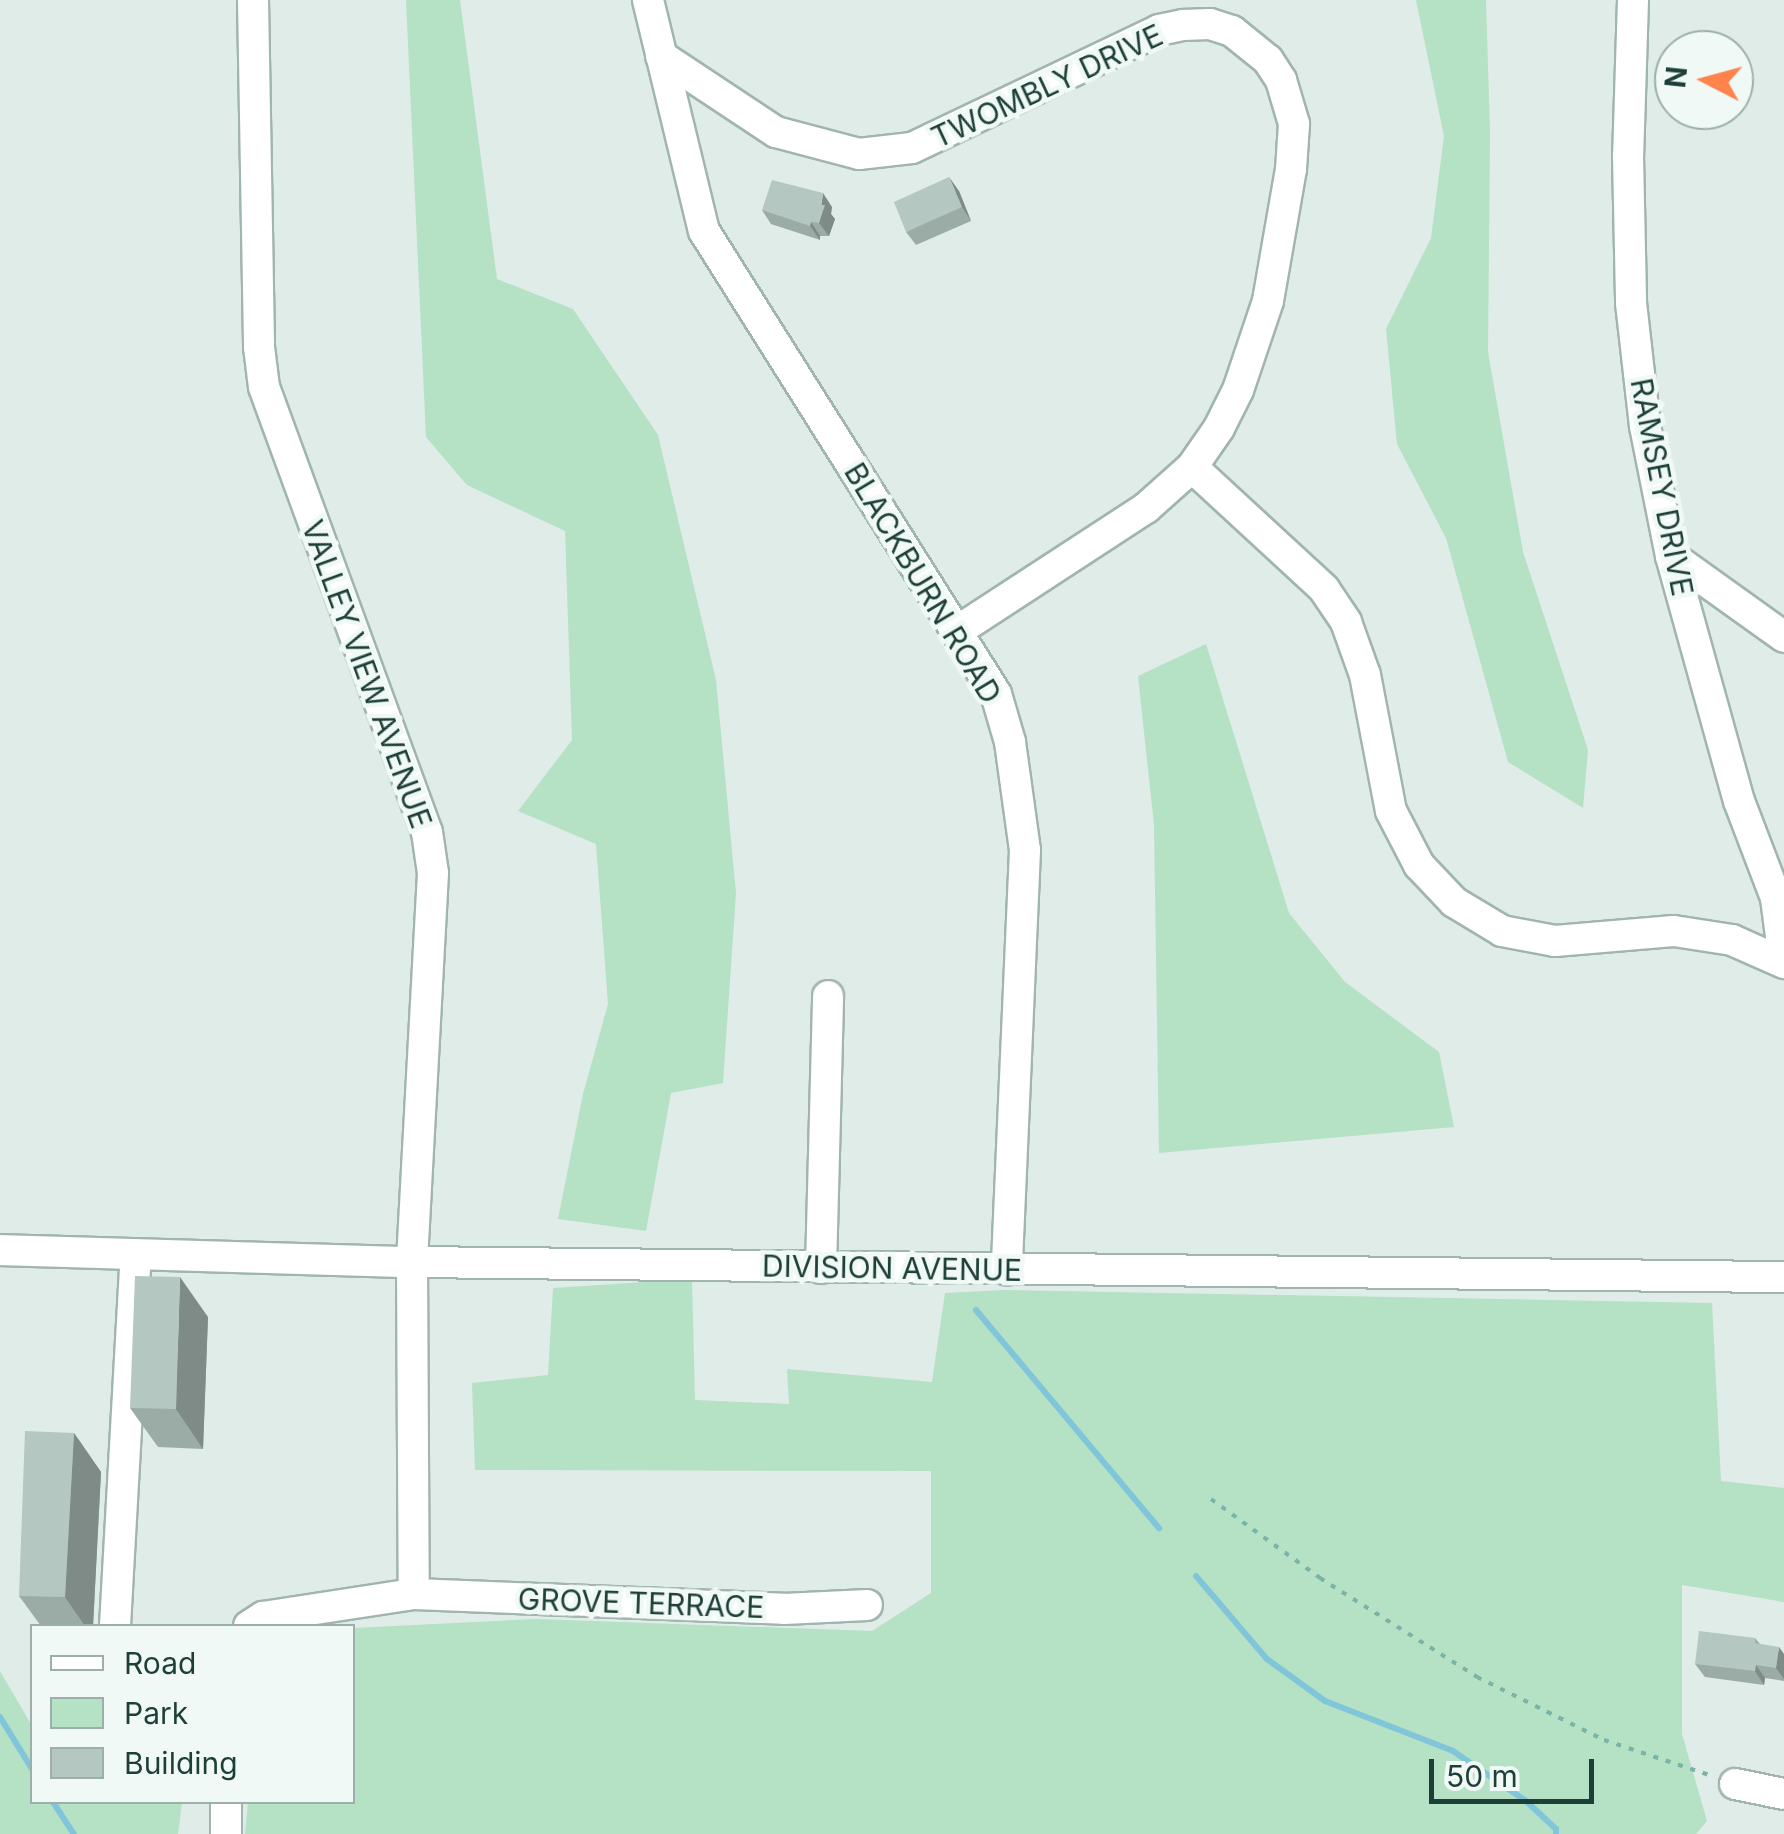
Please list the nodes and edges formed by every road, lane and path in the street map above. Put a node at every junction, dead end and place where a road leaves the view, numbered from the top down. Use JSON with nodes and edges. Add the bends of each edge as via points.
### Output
{"nodes":[{"id":1,"x":253,"y":0,"type":"edge"},
{"id":2,"x":648,"y":0,"type":"edge"},
{"id":3,"x":1632,"y":0,"type":"edge"},
{"id":4,"x":661,"y":56,"type":"junction"},
{"id":5,"x":1192,"y":467,"type":"junction"},
{"id":6,"x":1671,"y":556,"type":"junction"},
{"id":7,"x":957,"y":631,"type":"junction"},
{"id":8,"x":1784,"y":637,"type":"edge"},
{"id":9,"x":1784,"y":962,"type":"edge"},
{"id":10,"x":828,"y":996,"type":"dead end"},
{"id":11,"x":0,"y":1250,"type":"edge"},
{"id":12,"x":136,"y":1255,"type":"junction"},
{"id":13,"x":412,"y":1262,"type":"junction"},
{"id":14,"x":822,"y":1268,"type":"junction"},
{"id":15,"x":1007,"y":1270,"type":"junction"},
{"id":16,"x":1784,"y":1277,"type":"edge"},
{"id":17,"x":1211,"y":1500,"type":"dead end"},
{"id":18,"x":414,"y":1594,"type":"junction"},
{"id":19,"x":868,"y":1605,"type":"dead end"},
{"id":20,"x":115,"y":1624,"type":"edge"},
{"id":21,"x":252,"y":1624,"type":"edge"},
{"id":22,"x":1735,"y":1784,"type":"joint"},
{"id":23,"x":1784,"y":1794,"type":"edge"},
{"id":24,"x":226,"y":1804,"type":"edge"},
{"id":25,"x":226,"y":1834,"type":"edge"}],
"edges":[{"from":1,"to":13,"type":"street","name":"VALLEY VIEW AVENUE","via":[[264,387],[426,832],[434,873]]},
{"from":2,"to":4,"type":"street","name":"BLACKBURN ROAD"},
{"from":3,"to":6,"type":"street","name":"RAMSEY DRIVE","via":[[1631,304],[1645,426]]},
{"from":4,"to":5,"type":"street","name":"TWOMBLY DRIVE","via":[[776,132],[858,154],[912,148],[1159,30],[1210,24],[1251,44],[1282,80],[1295,147],[1254,348],[1220,428]]},
{"from":4,"to":7,"type":"street","name":"BLACKBURN ROAD","via":[[704,231]]},
{"from":5,"to":7,"type":"street","name":"TWOMBLY DRIVE","via":[[1146,508]]},
{"from":5,"to":9,"type":"street","via":[[1324,589],[1346,622],[1365,676],[1391,810],[1419,865],[1454,902],[1502,931],[1555,941],[1674,931],[1732,940]]},
{"from":6,"to":8,"type":"street"},
{"from":6,"to":9,"type":"street","name":"RAMSEY DRIVE","via":[[1739,801],[1776,898]]},
{"from":7,"to":15,"type":"street","name":"BLACKBURN ROAD","via":[[996,694],[1006,726],[1025,850]]},
{"from":10,"to":14,"type":"street"},
{"from":11,"to":12,"type":"street","name":"DIVISION AVENUE"},
{"from":12,"to":13,"type":"street","name":"DIVISION AVENUE"},
{"from":12,"to":20,"type":"street"},
{"from":13,"to":14,"type":"street","name":"DIVISION AVENUE"},
{"from":13,"to":18,"type":"street","name":"VALLEY VIEW AVENUE"},
{"from":14,"to":15,"type":"street","name":"DIVISION AVENUE"},
{"from":15,"to":16,"type":"street","name":"DIVISION AVENUE"},
{"from":17,"to":22,"type":"path","via":[[1477,1677],[1604,1740]]},
{"from":18,"to":19,"type":"street","name":"GROVE TERRACE","via":[[784,1609]]},
{"from":18,"to":21,"type":"street","name":"GROVE TERRACE"},
{"from":22,"to":23,"type":"street"},
{"from":24,"to":25,"type":"street"}]}
